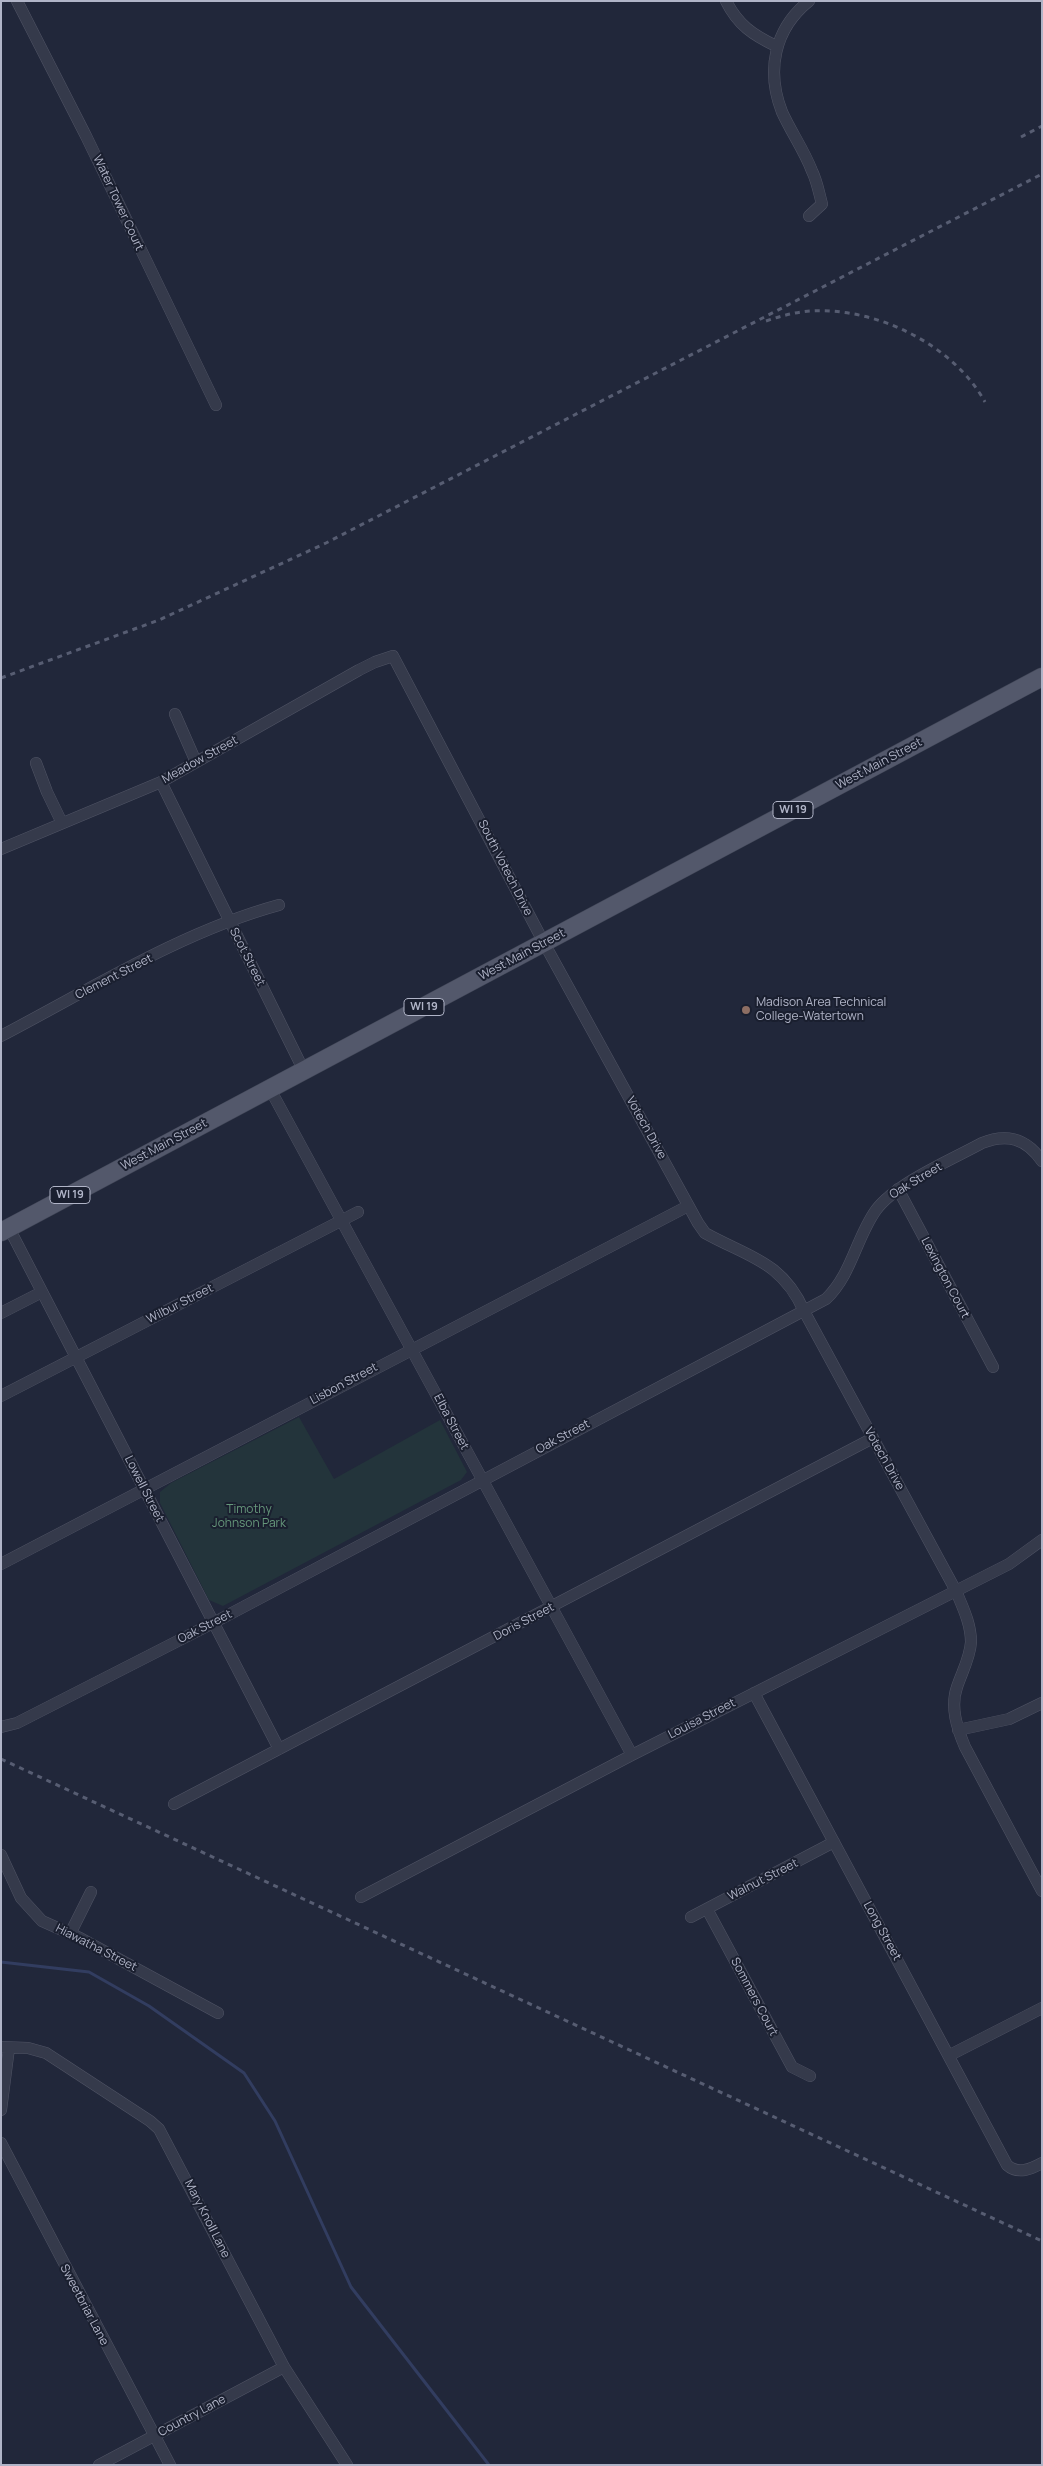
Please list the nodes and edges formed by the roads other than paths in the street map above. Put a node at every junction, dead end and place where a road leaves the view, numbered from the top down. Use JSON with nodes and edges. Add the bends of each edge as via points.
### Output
{"nodes":[{"id":1,"x":17,"y":1,"type":"edge"},
{"id":2,"x":726,"y":1,"type":"edge"},
{"id":3,"x":809,"y":1,"type":"edge"},
{"id":4,"x":776,"y":46,"type":"junction"},
{"id":5,"x":809,"y":216,"type":"dead end"},
{"id":6,"x":216,"y":406,"type":"dead end"},
{"id":7,"x":393,"y":656,"type":"joint"},
{"id":8,"x":1042,"y":677,"type":"edge"},
{"id":9,"x":176,"y":714,"type":"dead end"},
{"id":10,"x":196,"y":762,"type":"junction"},
{"id":11,"x":36,"y":763,"type":"dead end"},
{"id":12,"x":161,"y":782,"type":"junction"},
{"id":13,"x":62,"y":823,"type":"junction"},
{"id":14,"x":1,"y":849,"type":"edge"},
{"id":15,"x":278,"y":905,"type":"dead end"},
{"id":16,"x":229,"y":920,"type":"junction"},
{"id":17,"x":544,"y":943,"type":"junction"},
{"id":18,"x":1,"y":1036,"type":"edge"},
{"id":19,"x":304,"y":1071,"type":"junction"},
{"id":20,"x":618,"y":1079,"type":"joint"},
{"id":21,"x":270,"y":1089,"type":"junction"},
{"id":22,"x":1042,"y":1160,"type":"edge"},
{"id":23,"x":898,"y":1189,"type":"junction"},
{"id":24,"x":688,"y":1206,"type":"junction"},
{"id":25,"x":358,"y":1212,"type":"dead end"},
{"id":26,"x":342,"y":1220,"type":"junction"},
{"id":27,"x":5,"y":1230,"type":"edge"},
{"id":28,"x":42,"y":1292,"type":"junction"},
{"id":29,"x":804,"y":1311,"type":"junction"},
{"id":30,"x":1,"y":1313,"type":"edge"},
{"id":31,"x":412,"y":1349,"type":"junction"},
{"id":32,"x":75,"y":1358,"type":"junction"},
{"id":33,"x":993,"y":1367,"type":"dead end"},
{"id":34,"x":1,"y":1396,"type":"edge"},
{"id":35,"x":873,"y":1438,"type":"junction"},
{"id":36,"x":482,"y":1479,"type":"junction"},
{"id":37,"x":145,"y":1490,"type":"junction"},
{"id":38,"x":1042,"y":1540,"type":"edge"},
{"id":39,"x":1,"y":1564,"type":"edge"},
{"id":40,"x":956,"y":1591,"type":"junction"},
{"id":41,"x":551,"y":1608,"type":"junction"},
{"id":42,"x":213,"y":1623,"type":"junction"},
{"id":43,"x":754,"y":1693,"type":"junction"},
{"id":44,"x":1042,"y":1703,"type":"edge"},
{"id":45,"x":1,"y":1727,"type":"edge"},
{"id":46,"x":958,"y":1730,"type":"junction"},
{"id":47,"x":279,"y":1750,"type":"junction"},
{"id":48,"x":632,"y":1755,"type":"junction"},
{"id":49,"x":174,"y":1804,"type":"dead end"},
{"id":50,"x":834,"y":1842,"type":"junction"},
{"id":51,"x":1,"y":1855,"type":"edge"},
{"id":52,"x":1038,"y":1875,"type":"edge"},
{"id":53,"x":1042,"y":1891,"type":"edge"},
{"id":54,"x":91,"y":1892,"type":"dead end"},
{"id":55,"x":361,"y":1897,"type":"dead end"},
{"id":56,"x":707,"y":1909,"type":"junction"},
{"id":57,"x":691,"y":1917,"type":"dead end"},
{"id":58,"x":70,"y":1934,"type":"junction"},
{"id":59,"x":1042,"y":2008,"type":"edge"},
{"id":60,"x":218,"y":2013,"type":"dead end"},
{"id":61,"x":5,"y":2047,"type":"edge"},
{"id":62,"x":950,"y":2055,"type":"junction"},
{"id":63,"x":810,"y":2076,"type":"dead end"},
{"id":64,"x":1,"y":2110,"type":"edge"},
{"id":65,"x":1,"y":2143,"type":"edge"},
{"id":66,"x":1042,"y":2163,"type":"edge"},
{"id":67,"x":284,"y":2367,"type":"junction"},
{"id":68,"x":154,"y":2436,"type":"junction"},
{"id":69,"x":99,"y":2465,"type":"edge"},
{"id":70,"x":170,"y":2465,"type":"edge"},
{"id":71,"x":347,"y":2465,"type":"edge"}],
"edges":[{"from":1,"to":6,"type":"street","name":"Water Tower Court"},
{"from":2,"to":4,"type":"street","via":[[748,31]]},
{"from":3,"to":4,"type":"street","via":[[792,18]]},
{"from":4,"to":5,"type":"street","via":[[773,64],[775,89],[783,113],[812,171],[822,204]]},
{"from":7,"to":10,"type":"street","name":"Meadow Street","via":[[359,670]]},
{"from":7,"to":17,"type":"street","name":"South Votech Drive"},
{"from":8,"to":17,"type":"main road","name":"West Main Street","number":"WI 19"},
{"from":9,"to":10,"type":"street"},
{"from":10,"to":12,"type":"street","name":"Meadow Street"},
{"from":11,"to":13,"type":"street"},
{"from":12,"to":13,"type":"street","name":"Meadow Street"},
{"from":12,"to":16,"type":"street","name":"Scot Street"},
{"from":13,"to":14,"type":"street","name":"Meadow Street"},
{"from":15,"to":16,"type":"street","name":"Clement Street"},
{"from":16,"to":18,"type":"street","name":"Clement Street"},
{"from":16,"to":19,"type":"street","name":"Scot Street"},
{"from":17,"to":19,"type":"main road","name":"West Main Street","number":"WI 19"},
{"from":17,"to":20,"type":"street","name":"South Votech Drive"},
{"from":19,"to":21,"type":"main road","name":"West Main Street","number":"WI 19"},
{"from":20,"to":24,"type":"street","name":"Votech Drive"},
{"from":21,"to":26,"type":"street","name":"Elba Street"},
{"from":21,"to":27,"type":"main road","name":"West Main Street","number":"WI 19"},
{"from":22,"to":23,"type":"street","name":"Oak Street","via":[[1025,1142],[1010,1137],[995,1138]]},
{"from":23,"to":29,"type":"street","name":"Oak Street","via":[[876,1210],[836,1290]]},
{"from":23,"to":33,"type":"street","name":"Lexington Court"},
{"from":24,"to":29,"type":"street","name":"Votech Drive","via":[[705,1233],[776,1270],[796,1293]]},
{"from":24,"to":31,"type":"street","name":"Lisbon Street"},
{"from":25,"to":26,"type":"street","name":"Wilbur Street"},
{"from":26,"to":31,"type":"street","name":"Elba Street"},
{"from":26,"to":32,"type":"street","name":"Wilbur Street"},
{"from":27,"to":28,"type":"street","name":"Lowell Street"},
{"from":28,"to":30,"type":"street"},
{"from":28,"to":32,"type":"street","name":"Lowell Street"},
{"from":29,"to":35,"type":"street","name":"Votech Drive"},
{"from":29,"to":36,"type":"street","name":"Oak Street"},
{"from":31,"to":36,"type":"street","name":"Elba Street"},
{"from":31,"to":37,"type":"street","name":"Lisbon Street"},
{"from":32,"to":34,"type":"street","name":"Wilbur Street"},
{"from":32,"to":37,"type":"street","name":"Lowell Street"},
{"from":35,"to":40,"type":"street","name":"Votech Drive"},
{"from":35,"to":41,"type":"street","name":"Doris Street"},
{"from":36,"to":41,"type":"street","name":"Elba Street"},
{"from":36,"to":42,"type":"street","name":"Oak Street"},
{"from":37,"to":39,"type":"street","name":"Lisbon Street"},
{"from":37,"to":42,"type":"street","name":"Lowell Street"},
{"from":38,"to":40,"type":"street","name":"Louisa Street","via":[[1009,1564]]},
{"from":40,"to":43,"type":"street","name":"Louisa Street"},
{"from":40,"to":46,"type":"street","name":"Votech Drive","via":[[965,1612],[971,1644],[954,1702]]},
{"from":41,"to":47,"type":"street","name":"Doris Street"},
{"from":41,"to":48,"type":"street","name":"Elba Street"},
{"from":42,"to":45,"type":"street","name":"Oak Street","via":[[35,1714]]},
{"from":42,"to":47,"type":"street","name":"Lowell Street"},
{"from":43,"to":48,"type":"street","name":"Louisa Street"},
{"from":43,"to":50,"type":"street","name":"Long Street"},
{"from":44,"to":46,"type":"street","via":[[1009,1719]]},
{"from":46,"to":52,"type":"street","name":"Votech Drive"},
{"from":47,"to":49,"type":"street","name":"Doris Street"},
{"from":48,"to":55,"type":"street","name":"Louisa Street"},
{"from":50,"to":56,"type":"street","name":"Walnut Street"},
{"from":50,"to":62,"type":"street","name":"Long Street"},
{"from":51,"to":58,"type":"street","name":"Hiawatha Street","via":[[31,1910],[42,1921]]},
{"from":52,"to":53,"type":"street","name":"Votech Drive"},
{"from":54,"to":58,"type":"street"},
{"from":56,"to":57,"type":"street","name":"Walnut Street"},
{"from":56,"to":63,"type":"street","name":"Sommers Court","via":[[792,2067]]},
{"from":58,"to":60,"type":"street","name":"Hiawatha Street"},
{"from":59,"to":62,"type":"street"},
{"from":61,"to":64,"type":"street"},
{"from":61,"to":67,"type":"street","name":"Mary Knoll Lane","via":[[46,2053],[159,2129]]},
{"from":62,"to":66,"type":"street","name":"Long Street","via":[[1011,2168],[1023,2171]]},
{"from":65,"to":68,"type":"street","name":"Sweetbriar Lane"},
{"from":67,"to":68,"type":"street","name":"Country Lane"},
{"from":67,"to":71,"type":"street","name":"Mary Knoll Lane"},
{"from":68,"to":69,"type":"street","name":"Country Lane"},
{"from":68,"to":70,"type":"street","name":"Sweetbriar Lane"}]}
